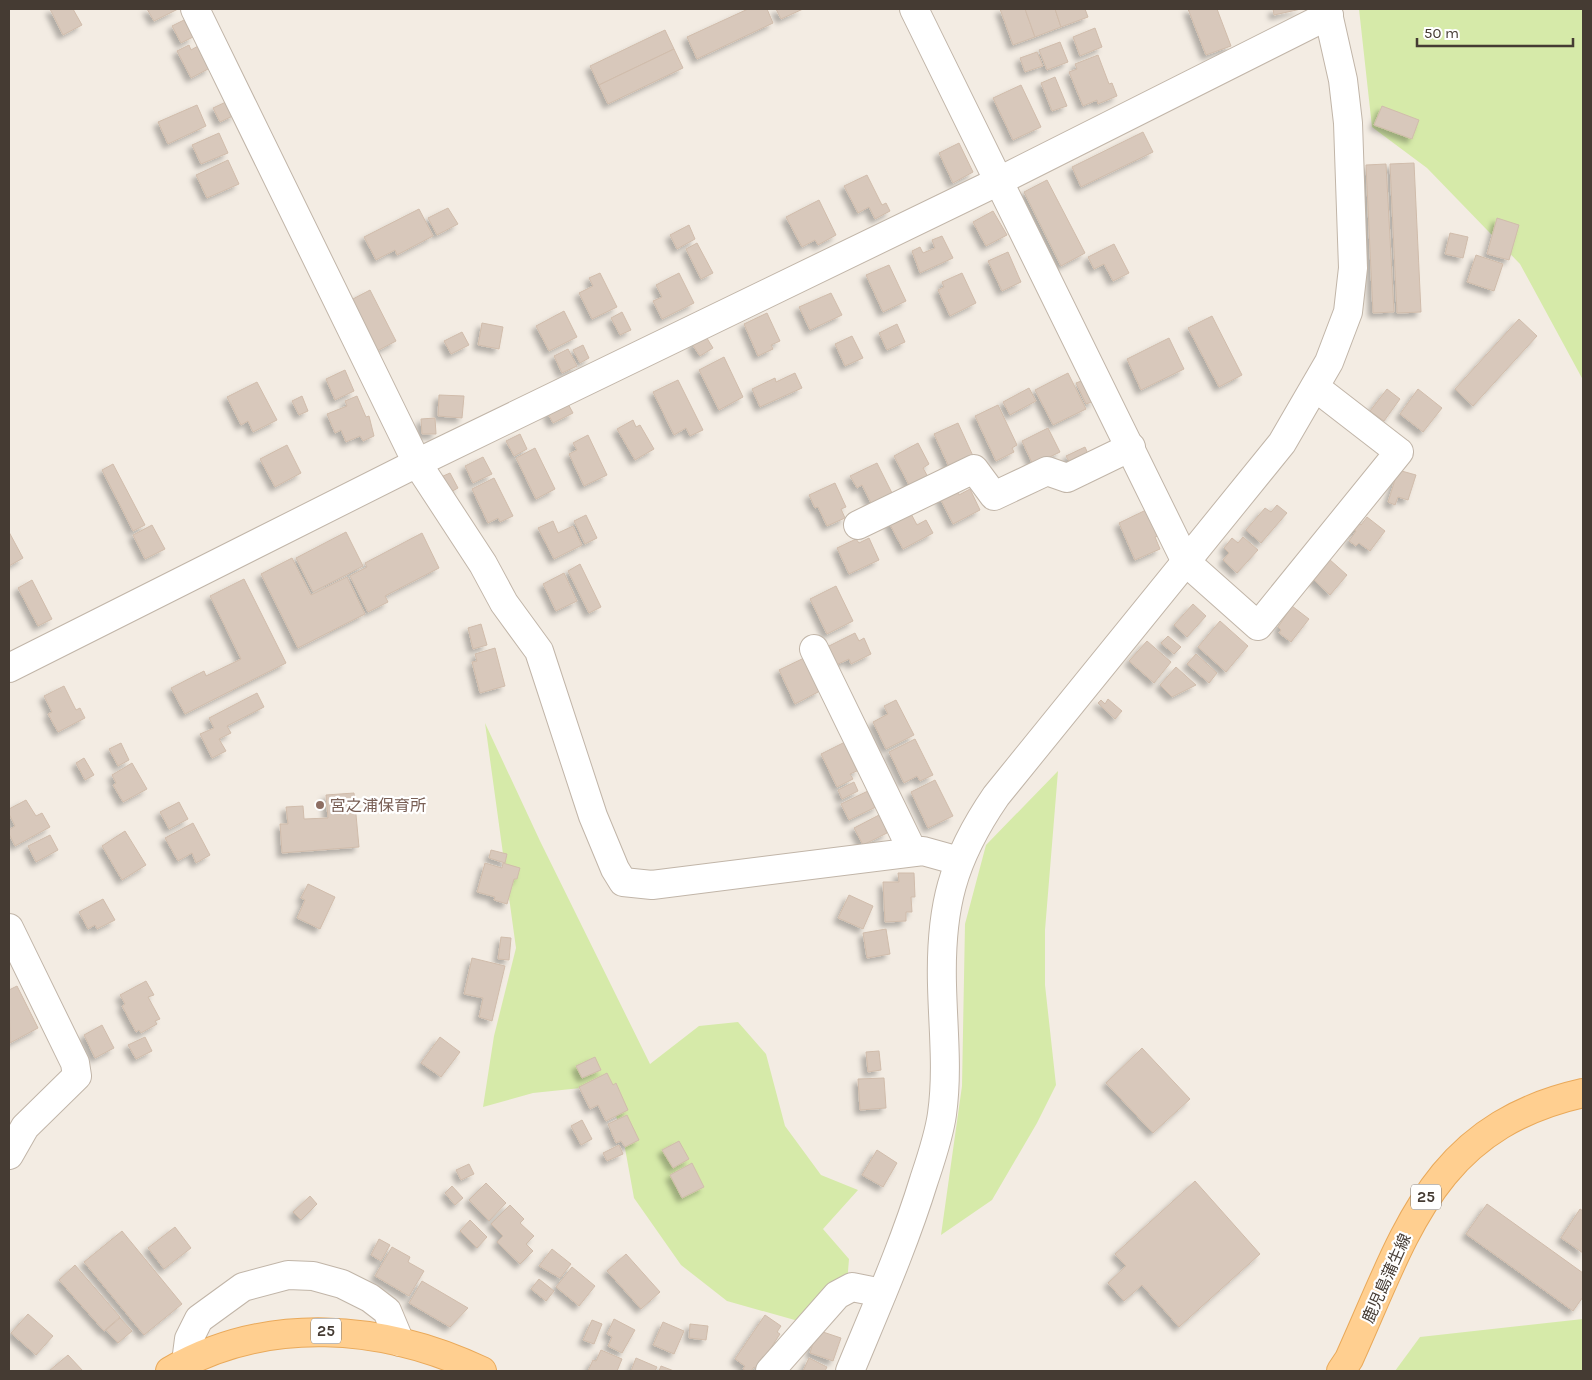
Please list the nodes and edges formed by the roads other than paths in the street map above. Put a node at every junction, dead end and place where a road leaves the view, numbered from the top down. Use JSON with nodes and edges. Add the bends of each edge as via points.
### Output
{"nodes":[{"id":1,"x":194,"y":9,"type":"edge"},
{"id":2,"x":914,"y":9,"type":"edge"},
{"id":3,"x":1328,"y":12,"type":"edge"},
{"id":4,"x":999,"y":180,"type":"junction"},
{"id":5,"x":1315,"y":387,"type":"junction"},
{"id":6,"x":1131,"y":447,"type":"junction"},
{"id":7,"x":418,"y":463,"type":"junction"},
{"id":8,"x":858,"y":524,"type":"dead end"},
{"id":9,"x":1186,"y":562,"type":"junction"},
{"id":10,"x":814,"y":649,"type":"dead end"},
{"id":11,"x":9,"y":668,"type":"edge"},
{"id":12,"x":913,"y":852,"type":"junction"},
{"id":13,"x":959,"y":861,"type":"junction"},
{"id":14,"x":9,"y":928,"type":"edge"},
{"id":15,"x":19,"y":973,"type":"edge"},
{"id":16,"x":1583,"y":1093,"type":"edge"},
{"id":17,"x":9,"y":1155,"type":"edge"},
{"id":18,"x":882,"y":1293,"type":"junction"},
{"id":19,"x":400,"y":1342,"type":"junction"},
{"id":20,"x":178,"y":1367,"type":"edge"},
{"id":21,"x":482,"y":1371,"type":"edge"},
{"id":22,"x":770,"y":1371,"type":"edge"},
{"id":23,"x":850,"y":1371,"type":"edge"},
{"id":24,"x":1341,"y":1371,"type":"edge"}],
"edges":[{"from":1,"to":7,"type":"street"},
{"from":2,"to":4,"type":"street"},
{"from":3,"to":4,"type":"street"},
{"from":3,"to":5,"type":"street","via":[[1348,122],[1353,268],[1348,312],[1329,362]]},
{"from":4,"to":6,"type":"street"},
{"from":4,"to":7,"type":"street"},
{"from":5,"to":9,"type":"street","via":[[1282,443]]},
{"from":5,"to":9,"type":"street","via":[[1399,452],[1258,626]]},
{"from":6,"to":8,"type":"street","via":[[1067,478],[1047,471],[994,496],[974,469]]},
{"from":6,"to":9,"type":"street"},
{"from":7,"to":11,"type":"street"},
{"from":7,"to":12,"type":"street","via":[[483,564],[504,603],[538,651],[593,816],[615,869],[624,882],[652,885]]},
{"from":9,"to":13,"type":"street","via":[[996,796],[974,829]]},
{"from":10,"to":12,"type":"street"},
{"from":12,"to":13,"type":"street","via":[[923,851]]},
{"from":13,"to":18,"type":"street","via":[[947,903],[942,953],[946,1066],[942,1116],[912,1218]]},
{"from":14,"to":15,"type":"street"},
{"from":15,"to":17,"type":"street","via":[[75,1063],[77,1076],[25,1126]]},
{"from":16,"to":24,"type":"main road","name":"鹿児島蒲生線","number":"25","via":[[1527,1110],[1479,1139],[1458,1157],[1420,1205]]},
{"from":18,"to":22,"type":"street","via":[[852,1287],[837,1295]]},
{"from":18,"to":23,"type":"street"},
{"from":19,"to":20,"type":"main road","number":"25","via":[[326,1331],[271,1334],[227,1345]]},
{"from":19,"to":20,"type":"street","via":[[387,1312],[370,1298],[342,1284],[314,1276],[288,1274],[243,1287],[199,1319]]},
{"from":19,"to":21,"type":"main road","number":"25"}]}
